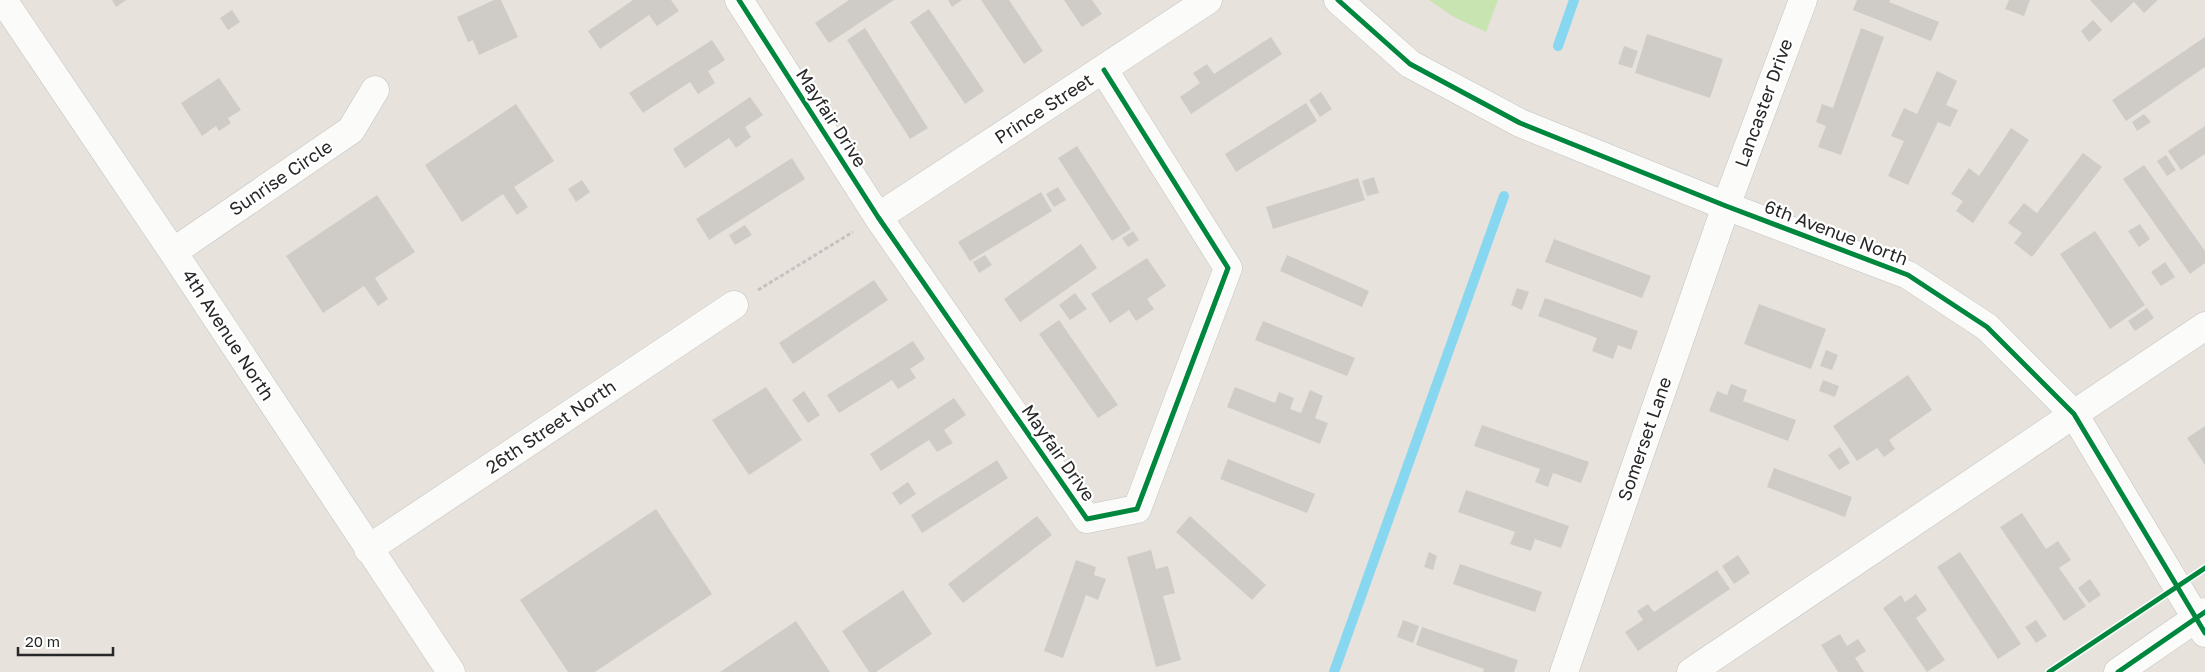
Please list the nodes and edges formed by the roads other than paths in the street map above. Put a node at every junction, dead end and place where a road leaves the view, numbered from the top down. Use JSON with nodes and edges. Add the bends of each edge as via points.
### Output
{"nodes":[{"id":1,"x":3,"y":0,"type":"edge"},
{"id":2,"x":739,"y":0,"type":"edge"},
{"id":3,"x":1208,"y":0,"type":"edge"},
{"id":4,"x":1338,"y":0,"type":"edge"},
{"id":5,"x":1803,"y":0,"type":"edge"},
{"id":6,"x":1104,"y":70,"type":"junction"},
{"id":7,"x":375,"y":90,"type":"dead end"},
{"id":8,"x":1726,"y":206,"type":"junction"},
{"id":9,"x":878,"y":217,"type":"junction"},
{"id":10,"x":173,"y":252,"type":"junction"},
{"id":11,"x":734,"y":305,"type":"road end"},
{"id":12,"x":2205,"y":326,"type":"edge"},
{"id":13,"x":2074,"y":414,"type":"junction"},
{"id":14,"x":368,"y":549,"type":"junction"},
{"id":15,"x":2202,"y":621,"type":"edge"},
{"id":16,"x":451,"y":672,"type":"edge"},
{"id":17,"x":1564,"y":672,"type":"edge"},
{"id":18,"x":1690,"y":672,"type":"edge"},
{"id":19,"x":2118,"y":672,"type":"edge"}],
"edges":[{"from":1,"to":10,"type":"street","name":"4th Avenue North"},
{"from":2,"to":9,"type":"street","name":"Mayfair Drive"},
{"from":3,"to":6,"type":"street","name":"Prince Street"},
{"from":4,"to":8,"type":"street","name":"6th Avenue North","via":[[1410,64],[1511,119]]},
{"from":5,"to":8,"type":"street","name":"Lancaster Drive"},
{"from":6,"to":9,"type":"street","name":"Prince Street"},
{"from":6,"to":9,"type":"street","name":"Mayfair Drive","via":[[1228,268],[1137,509],[1087,519]]},
{"from":7,"to":10,"type":"street","name":"Sunrise Circle","via":[[351,130]]},
{"from":8,"to":13,"type":"street","name":"6th Avenue North","via":[[1908,275],[1988,327]]},
{"from":8,"to":17,"type":"street","name":"Somerset Lane"},
{"from":10,"to":14,"type":"street","name":"4th Avenue North"},
{"from":11,"to":14,"type":"street","name":"26th Street North"},
{"from":12,"to":13,"type":"street"},
{"from":13,"to":15,"type":"street","name":"6th Avenue North"},
{"from":13,"to":18,"type":"street"},
{"from":14,"to":16,"type":"street","name":"4th Avenue North"},
{"from":15,"to":19,"type":"street"}]}
